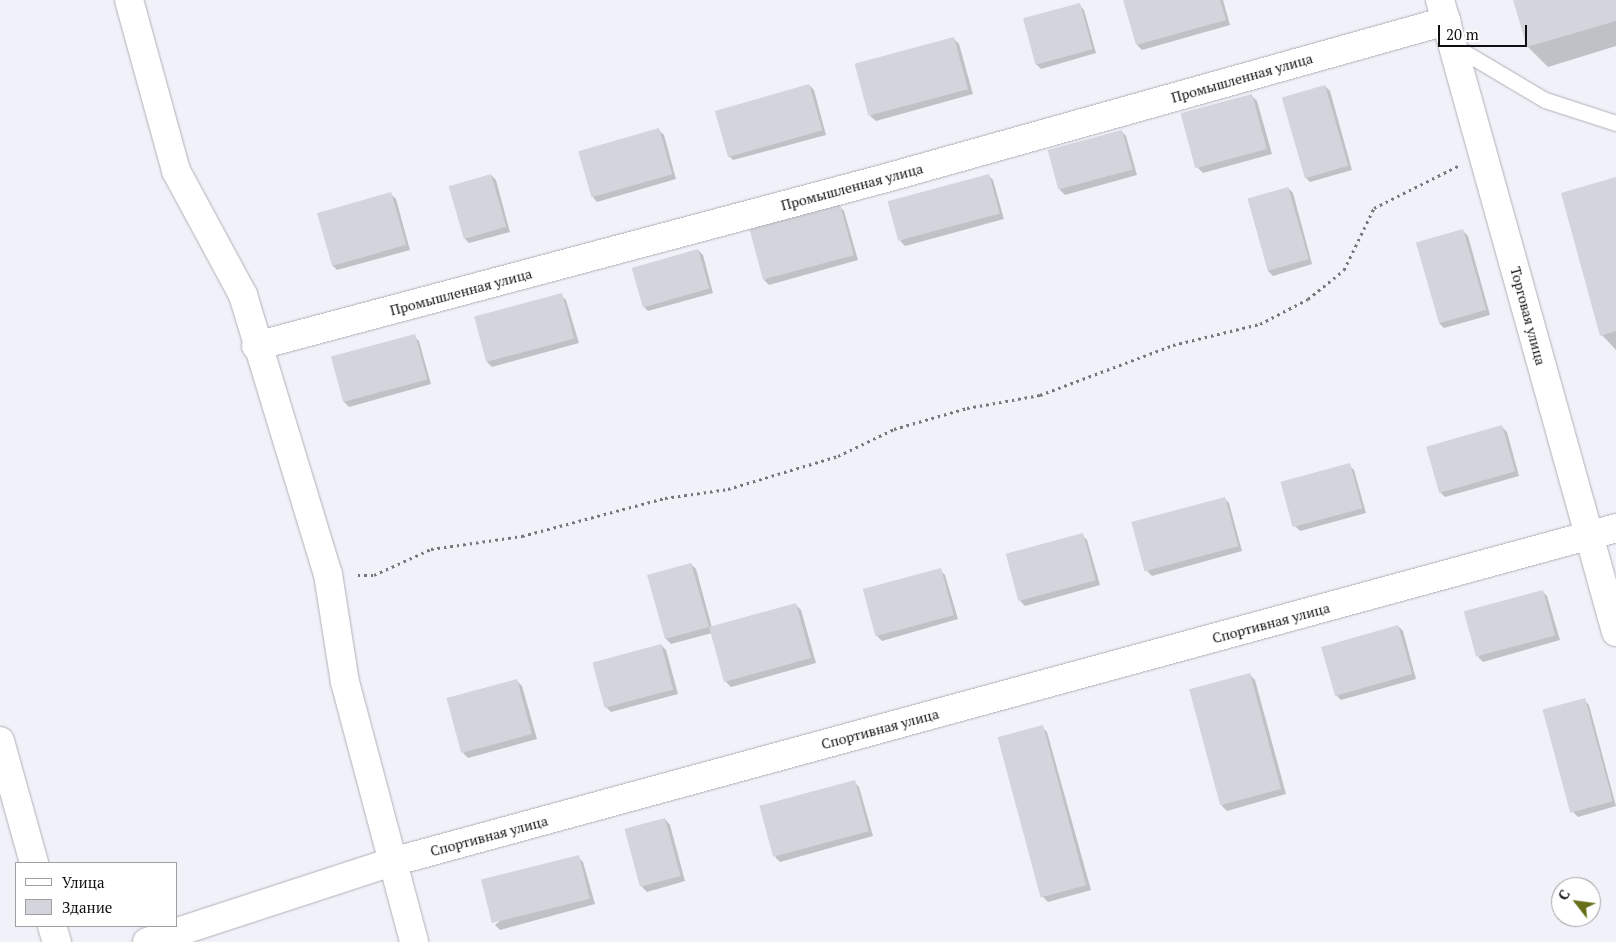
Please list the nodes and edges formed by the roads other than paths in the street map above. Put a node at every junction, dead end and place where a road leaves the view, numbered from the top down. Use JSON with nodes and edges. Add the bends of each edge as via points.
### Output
{"nodes":[{"id":1,"x":129,"y":0,"type":"edge"},
{"id":2,"x":1446,"y":22,"type":"edge"},
{"id":3,"x":1616,"y":123,"type":"edge"},
{"id":4,"x":256,"y":346,"type":"junction"},
{"id":5,"x":1616,"y":528,"type":"edge"},
{"id":6,"x":1588,"y":536,"type":"junction"},
{"id":7,"x":1616,"y":632,"type":"edge"},
{"id":8,"x":0,"y":741,"type":"edge"},
{"id":9,"x":34,"y":862,"type":"edge"},
{"id":10,"x":392,"y":862,"type":"junction"},
{"id":11,"x":52,"y":927,"type":"edge"},
{"id":12,"x":57,"y":942,"type":"edge"},
{"id":13,"x":147,"y":942,"type":"edge"},
{"id":14,"x":414,"y":942,"type":"edge"}],
"edges":[{"from":1,"to":4,"type":"street","via":[[176,171],[243,295]]},
{"from":2,"to":3,"type":"lane","via":[[1545,100]]},
{"from":2,"to":4,"type":"street","name":"Промышленная улица","via":[[886,178]]},
{"from":2,"to":6,"type":"street","name":"Торговая улица"},
{"from":4,"to":10,"type":"street","via":[[328,574],[345,682]]},
{"from":5,"to":6,"type":"street","name":"Спортивная улица"},
{"from":6,"to":7,"type":"street","name":"Торговая улица"},
{"from":6,"to":10,"type":"street","name":"Спортивная улица"},
{"from":8,"to":9,"type":"street"},
{"from":10,"to":13,"type":"street","name":"Спортивная улица"},
{"from":10,"to":14,"type":"street"},
{"from":11,"to":12,"type":"street"}]}
